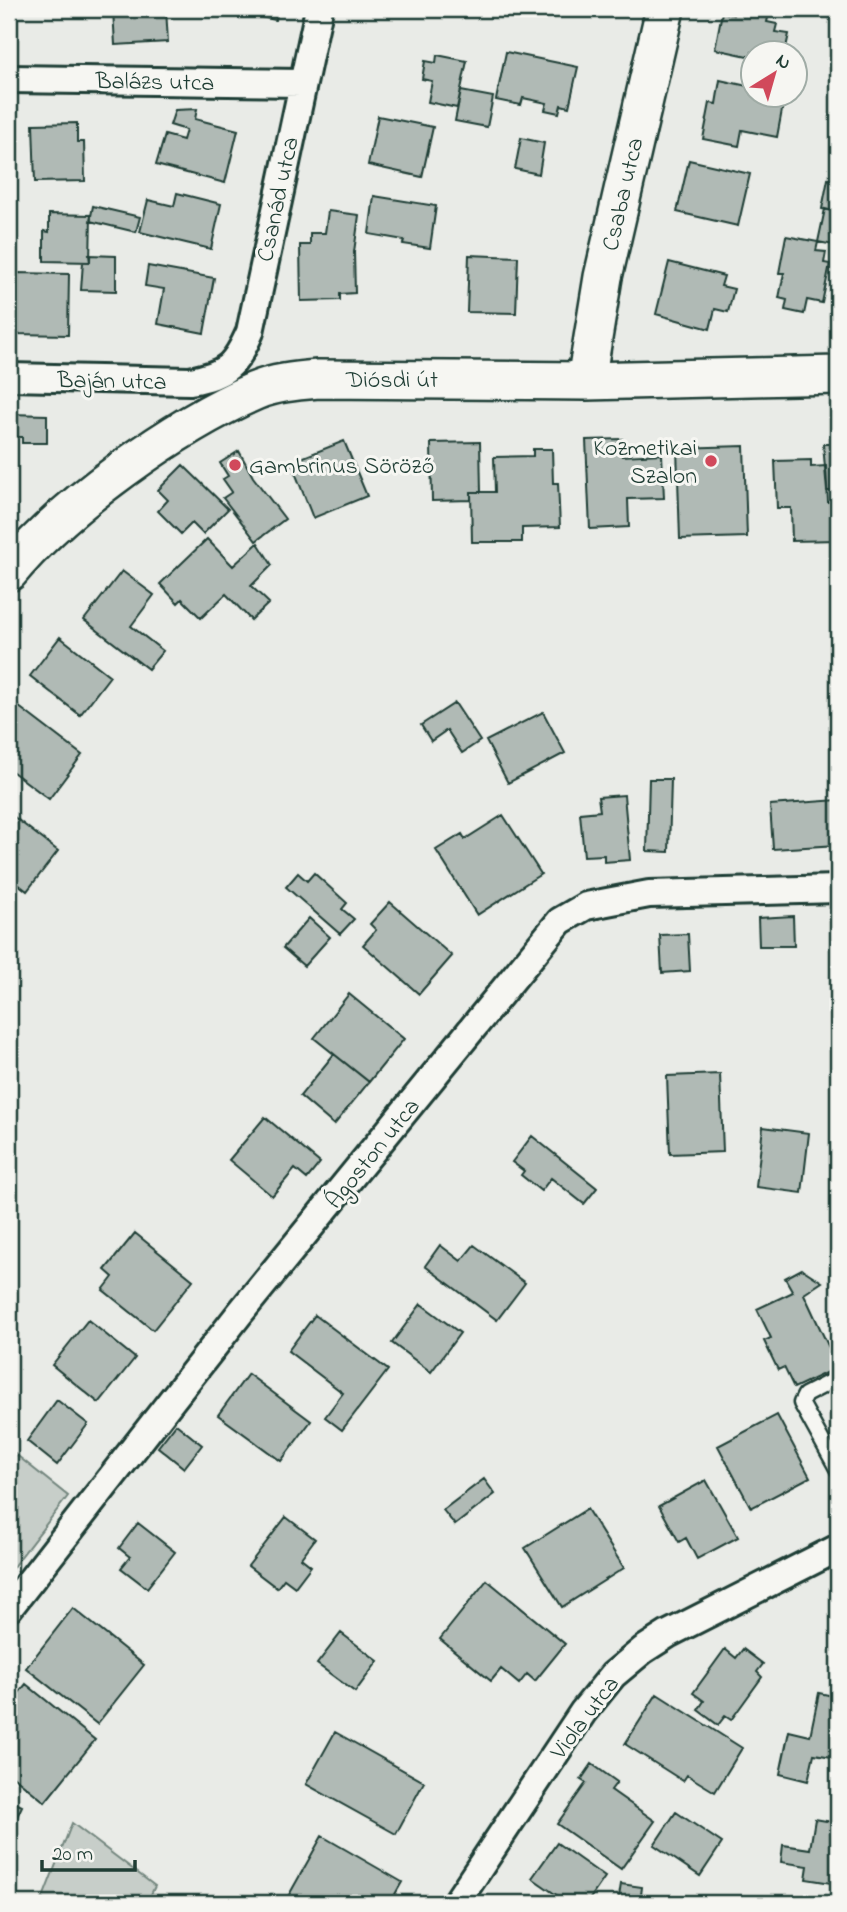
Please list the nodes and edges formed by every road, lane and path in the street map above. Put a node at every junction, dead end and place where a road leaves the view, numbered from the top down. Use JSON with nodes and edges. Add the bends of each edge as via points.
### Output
{"nodes":[{"id":1,"x":319,"y":9,"type":"edge"},
{"id":2,"x":665,"y":9,"type":"edge"},
{"id":3,"x":9,"y":79,"type":"edge"},
{"id":4,"x":302,"y":83,"type":"junction"},
{"id":5,"x":838,"y":374,"type":"edge"},
{"id":6,"x":9,"y":377,"type":"edge"},
{"id":7,"x":214,"y":377,"type":"joint"},
{"id":8,"x":586,"y":381,"type":"junction"},
{"id":9,"x":9,"y":572,"type":"edge"},
{"id":10,"x":838,"y":889,"type":"edge"},
{"id":11,"x":838,"y":1378,"type":"edge"},
{"id":12,"x":838,"y":1470,"type":"edge"},
{"id":13,"x":838,"y":1548,"type":"edge"},
{"id":14,"x":9,"y":1608,"type":"edge"},
{"id":15,"x":456,"y":1903,"type":"edge"}],
"edges":[{"from":1,"to":4,"type":"street","name":"Csanád utca"},
{"from":2,"to":8,"type":"main road","name":"Csaba utca","via":[[603,278]]},
{"from":3,"to":4,"type":"street","name":"Balázs utca"},
{"from":4,"to":7,"type":"street","name":"Csanád utca","via":[[250,332],[239,358]]},
{"from":5,"to":8,"type":"main road","name":"Diósdi út"},
{"from":6,"to":7,"type":"street","name":"Baján utca","via":[[190,381]]},
{"from":8,"to":9,"type":"main road","name":"Diósdi út","via":[[317,379],[279,383],[188,427],[141,457],[51,528]]},
{"from":10,"to":14,"type":"street","name":"Ágoston utca","via":[[649,894],[586,906],[560,921],[240,1312]]},
{"from":11,"to":12,"type":"lane","via":[[805,1395],[801,1403]]},
{"from":13,"to":15,"type":"street","name":"Viola utca","via":[[668,1634],[613,1675],[583,1712]]}]}
